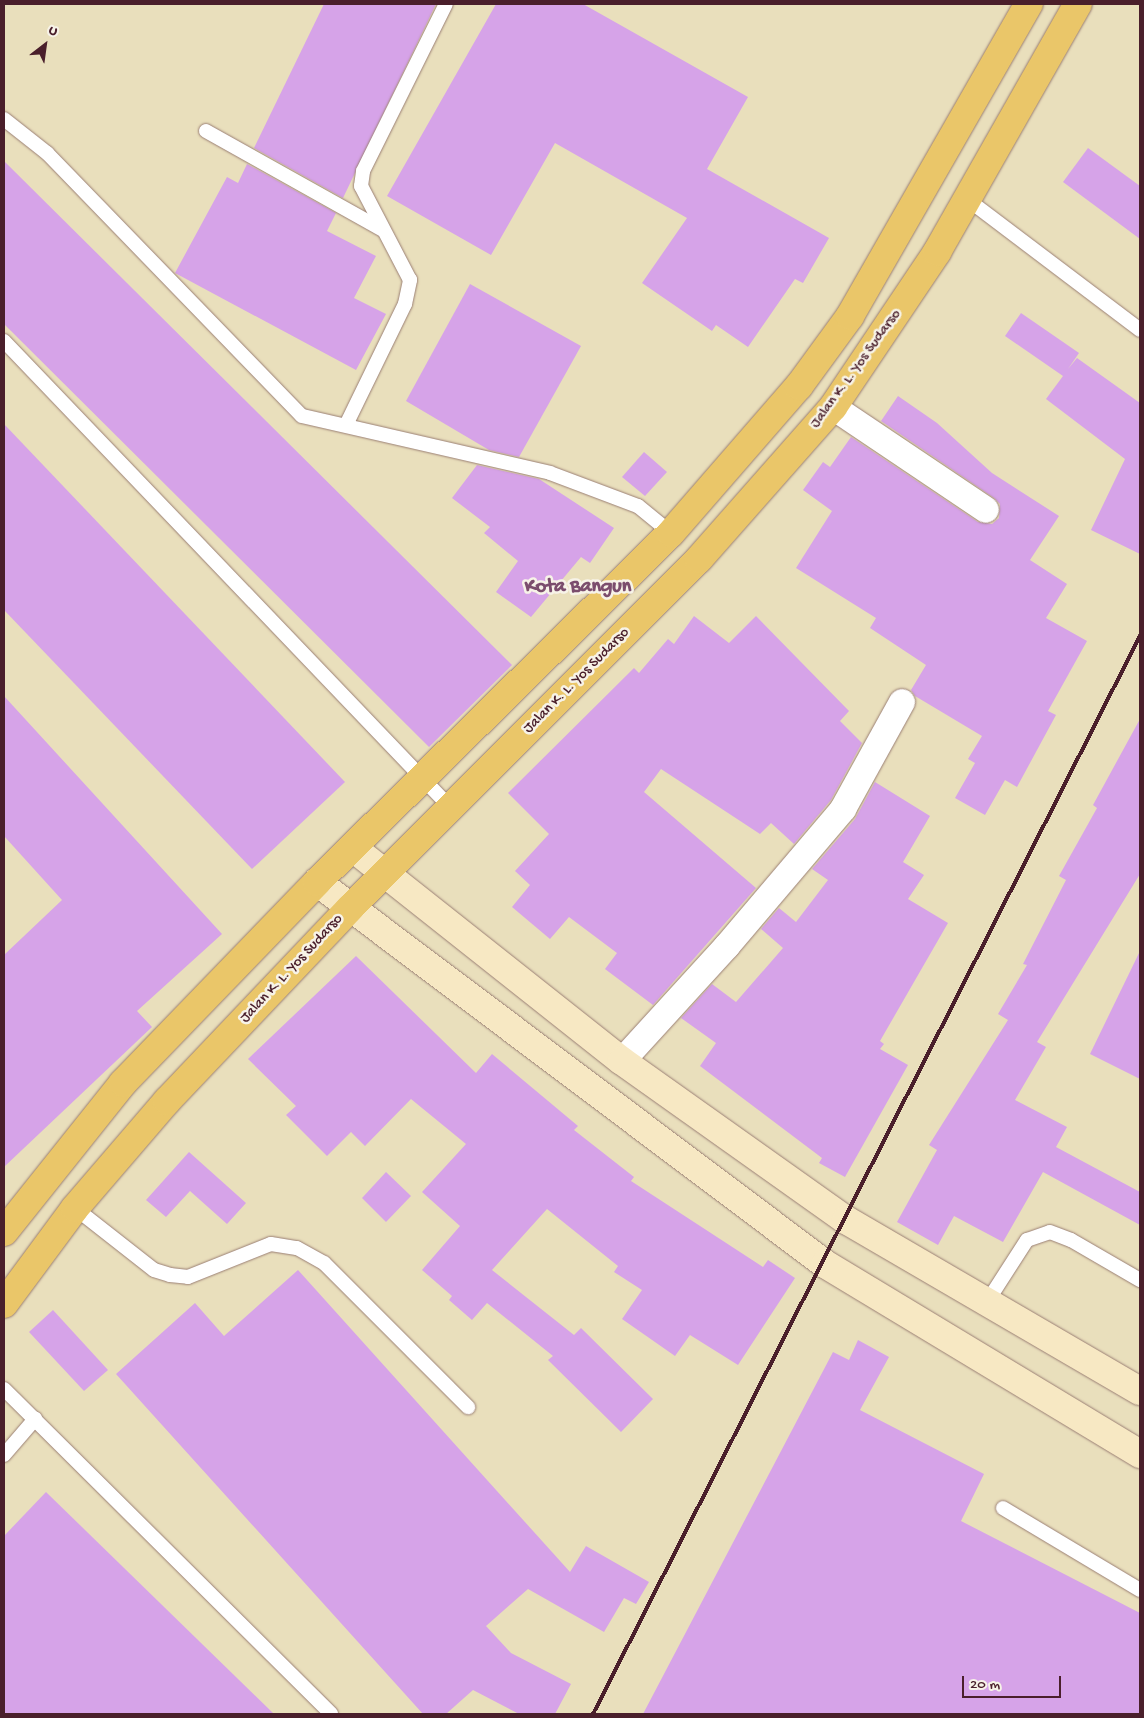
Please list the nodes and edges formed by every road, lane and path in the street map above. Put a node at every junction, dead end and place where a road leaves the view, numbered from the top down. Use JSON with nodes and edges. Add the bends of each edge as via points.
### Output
{"nodes":[{"id":1,"x":446,"y":4,"type":"edge"},
{"id":2,"x":1029,"y":4,"type":"edge"},
{"id":3,"x":1078,"y":4,"type":"edge"},
{"id":4,"x":4,"y":119,"type":"edge"},
{"id":5,"x":206,"y":131,"type":"dead end"},
{"id":6,"x":968,"y":199,"type":"junction"},
{"id":7,"x":383,"y":230,"type":"junction"},
{"id":8,"x":1140,"y":330,"type":"edge"},
{"id":9,"x":4,"y":341,"type":"edge"},
{"id":10,"x":833,"y":407,"type":"junction"},
{"id":11,"x":346,"y":425,"type":"junction"},
{"id":12,"x":986,"y":510,"type":"dead end"},
{"id":13,"x":671,"y":532,"type":"junction"},
{"id":14,"x":902,"y":702,"type":"dead end"},
{"id":15,"x":422,"y":780,"type":"junction"},
{"id":16,"x":450,"y":807,"type":"junction"},
{"id":17,"x":353,"y":848,"type":"junction"},
{"id":18,"x":384,"y":874,"type":"junction"},
{"id":19,"x":317,"y":882,"type":"junction"},
{"id":20,"x":349,"y":909,"type":"junction"},
{"id":21,"x":622,"y":1061,"type":"junction"},
{"id":22,"x":75,"y":1208,"type":"junction"},
{"id":23,"x":4,"y":1232,"type":"edge"},
{"id":24,"x":1140,"y":1280,"type":"edge"},
{"id":25,"x":987,"y":1302,"type":"junction"},
{"id":26,"x":4,"y":1304,"type":"edge"},
{"id":27,"x":4,"y":1389,"type":"edge"},
{"id":28,"x":1140,"y":1390,"type":"edge"},
{"id":29,"x":468,"y":1407,"type":"dead end"},
{"id":30,"x":35,"y":1419,"type":"junction"},
{"id":31,"x":1140,"y":1454,"type":"edge"},
{"id":32,"x":4,"y":1455,"type":"edge"},
{"id":33,"x":1004,"y":1508,"type":"dead end"},
{"id":34,"x":1140,"y":1590,"type":"edge"},
{"id":35,"x":331,"y":1714,"type":"edge"}],
"edges":[{"from":1,"to":7,"type":"lane","via":[[363,171],[361,186]]},
{"from":2,"to":13,"type":"highway","via":[[850,316],[799,386]]},
{"from":3,"to":6,"type":"highway","name":"Jalan K. L. Yos Sudarso"},
{"from":4,"to":11,"type":"lane","via":[[47,153],[277,394],[302,416]]},
{"from":5,"to":7,"type":"lane"},
{"from":6,"to":8,"type":"lane"},
{"from":6,"to":10,"type":"highway","name":"Jalan K. L. Yos Sudarso"},
{"from":7,"to":11,"type":"lane","via":[[410,280],[405,304]]},
{"from":9,"to":15,"type":"lane"},
{"from":10,"to":12,"type":"street"},
{"from":10,"to":16,"type":"highway","name":"Jalan K. L. Yos Sudarso","via":[[699,559]]},
{"from":11,"to":13,"type":"lane","via":[[550,473],[638,506]]},
{"from":13,"to":15,"type":"highway"},
{"from":14,"to":21,"type":"street","via":[[843,809],[728,946]]},
{"from":15,"to":16,"type":"lane"},
{"from":15,"to":17,"type":"highway"},
{"from":16,"to":18,"type":"highway","name":"Jalan K. L. Yos Sudarso"},
{"from":17,"to":18,"type":"street"},
{"from":17,"to":19,"type":"highway"},
{"from":18,"to":20,"type":"highway","name":"Jalan K. L. Yos Sudarso"},
{"from":18,"to":21,"type":"street"},
{"from":19,"to":20,"type":"street"},
{"from":19,"to":23,"type":"highway","via":[[123,1083]]},
{"from":20,"to":22,"type":"highway","name":"Jalan K. L. Yos Sudarso","via":[[167,1101]]},
{"from":20,"to":31,"type":"street","via":[[825,1264]]},
{"from":21,"to":25,"type":"street","via":[[846,1220]]},
{"from":22,"to":26,"type":"highway","name":"Jalan K. L. Yos Sudarso"},
{"from":22,"to":29,"type":"lane","via":[[154,1270],[170,1275],[188,1277],[271,1244],[297,1248],[324,1263]]},
{"from":24,"to":25,"type":"lane","via":[[1071,1240],[1050,1232],[1027,1240]]},
{"from":25,"to":28,"type":"street"},
{"from":27,"to":30,"type":"lane"},
{"from":30,"to":32,"type":"lane"},
{"from":30,"to":35,"type":"lane"},
{"from":33,"to":34,"type":"lane"}]}
